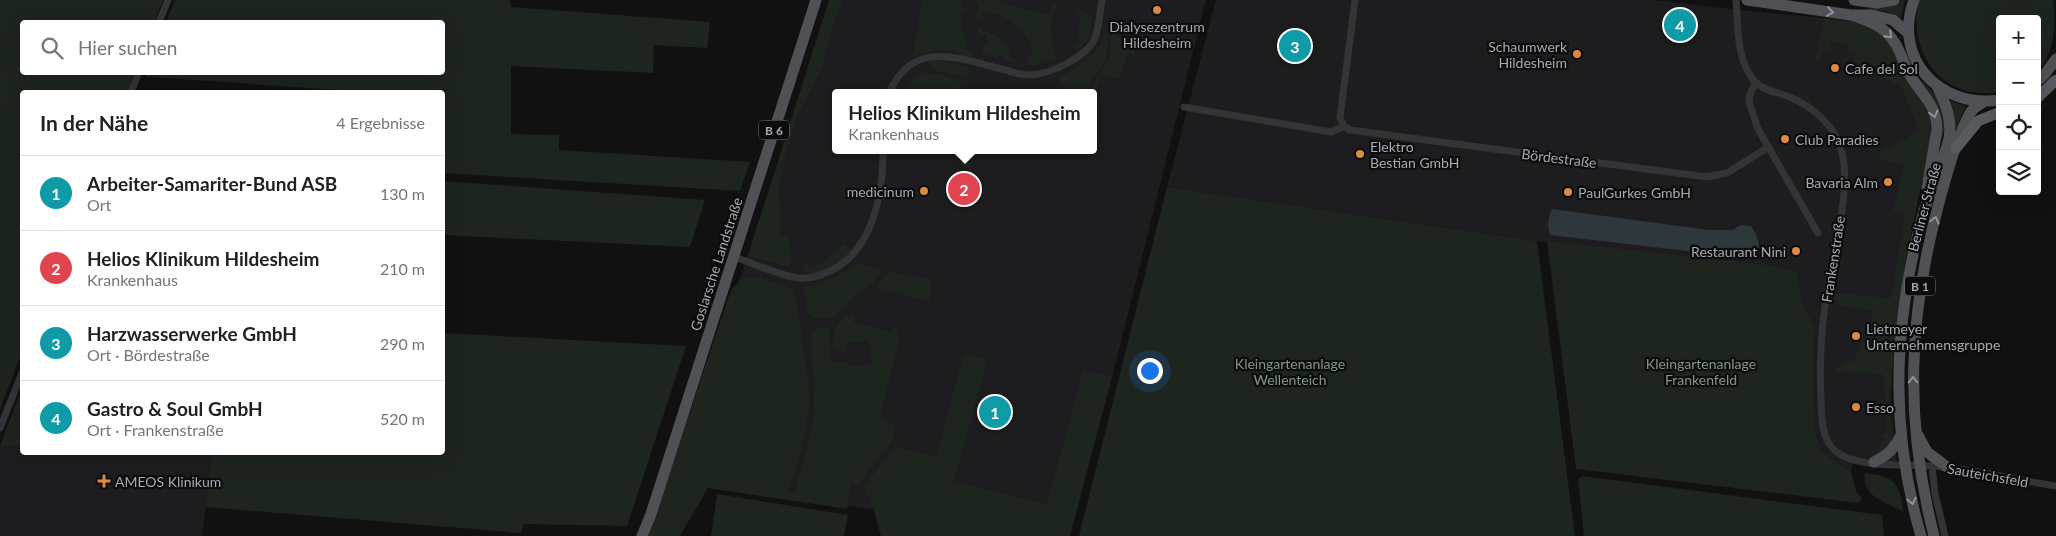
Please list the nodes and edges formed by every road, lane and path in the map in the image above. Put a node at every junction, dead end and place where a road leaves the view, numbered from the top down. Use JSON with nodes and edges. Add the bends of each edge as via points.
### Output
{"nodes":[{"id":1,"x":168,"y":0,"type":"edge"},
{"id":2,"x":816,"y":0,"type":"edge"},
{"id":3,"x":1102,"y":0,"type":"edge"},
{"id":4,"x":1355,"y":0,"type":"edge"},
{"id":5,"x":1736,"y":0,"type":"edge"},
{"id":6,"x":1747,"y":0,"type":"edge"},
{"id":7,"x":1854,"y":0,"type":"edge"},
{"id":8,"x":1894,"y":0,"type":"edge"},
{"id":9,"x":1914,"y":0,"type":"edge"},
{"id":10,"x":1851,"y":15,"type":"junction"},
{"id":11,"x":160,"y":20,"type":"edge"},
{"id":12,"x":1908,"y":33,"type":"junction"},
{"id":13,"x":2056,"y":59,"type":"edge"},
{"id":14,"x":138,"y":75,"type":"edge"},
{"id":15,"x":2041,"y":78,"type":"edge"},
{"id":16,"x":2056,"y":80,"type":"edge"},
{"id":17,"x":1756,"y":82,"type":"junction"},
{"id":18,"x":1937,"y":86,"type":"junction"},
{"id":19,"x":891,"y":89,"type":"edge"},
{"id":20,"x":132,"y":90,"type":"edge"},
{"id":21,"x":2041,"y":94,"type":"edge"},
{"id":22,"x":1996,"y":100,"type":"edge"},
{"id":23,"x":1985,"y":101,"type":"junction"},
{"id":24,"x":1184,"y":107,"type":"dead end"},
{"id":25,"x":1996,"y":114,"type":"edge"},
{"id":26,"x":1344,"y":126,"type":"junction"},
{"id":27,"x":1767,"y":148,"type":"junction"},
{"id":28,"x":1956,"y":148,"type":"junction"},
{"id":29,"x":883,"y":154,"type":"edge"},
{"id":30,"x":1918,"y":231,"type":"junction"},
{"id":31,"x":1818,"y":233,"type":"dead end"},
{"id":32,"x":734,"y":257,"type":"junction"},
{"id":33,"x":20,"y":377,"type":"edge"},
{"id":34,"x":0,"y":428,"type":"edge"},
{"id":35,"x":1915,"y":429,"type":"junction"},
{"id":36,"x":1901,"y":435,"type":"junction"},
{"id":37,"x":1874,"y":462,"type":"junction"},
{"id":38,"x":1905,"y":465,"type":"junction"},
{"id":39,"x":1919,"y":465,"type":"junction"},
{"id":40,"x":1932,"y":466,"type":"junction"},
{"id":41,"x":1947,"y":467,"type":"junction"},
{"id":42,"x":2056,"y":486,"type":"edge"},
{"id":43,"x":642,"y":536,"type":"edge"},
{"id":44,"x":1921,"y":536,"type":"edge"},
{"id":45,"x":1934,"y":536,"type":"edge"},
{"id":46,"x":1945,"y":536,"type":"edge"}],
"edges":[{"from":1,"to":11,"type":"street"},
{"from":2,"to":32,"type":"main road","name":"Goslarsche Landstraße","number":"B 6"},
{"from":3,"to":19,"type":"street","via":[[1091,45],[1050,72],[1025,75],[948,56],[932,56],[907,68]]},
{"from":4,"to":26,"type":"street","via":[[1340,118]]},
{"from":5,"to":17,"type":"street","via":[[1742,58]]},
{"from":6,"to":10,"type":"main road","one_way":true},
{"from":7,"to":8,"type":"main road","via":[[1877,3]]},
{"from":9,"to":12,"type":"main road"},
{"from":10,"to":12,"type":"main road","via":[[1884,17]]},
{"from":10,"to":30,"type":"main road","one_way":true,"via":[[1874,24],[1891,37],[1937,120]]},
{"from":12,"to":18,"type":"main road","via":[[1918,64]]},
{"from":13,"to":15,"type":"main road"},
{"from":14,"to":20,"type":"street"},
{"from":16,"to":21,"type":"highway"},
{"from":17,"to":27,"type":"street","name":"Frankenstraße","via":[[1749,102]]},
{"from":17,"to":37,"type":"street","name":"Frankenstraße","via":[[1796,99],[1819,115],[1835,135],[1842,153],[1846,169],[1845,188],[1823,329],[1820,379],[1823,431],[1828,443],[1844,457]]},
{"from":18,"to":23,"type":"main road","via":[[1954,95]]},
{"from":18,"to":30,"type":"main road","name":"Berliner Straße","number":"B 1","via":[[1947,106],[1950,128],[1946,151]]},
{"from":22,"to":23,"type":"main road"},
{"from":23,"to":28,"type":"main road","name":"Berliner Straße","number":"B 1","via":[[1970,113]]},
{"from":24,"to":26,"type":"street","name":"Bördestraße","via":[[1331,132]]},
{"from":25,"to":28,"type":"highway","via":[[1978,122]]},
{"from":26,"to":27,"type":"street","name":"Bördestraße","via":[[1350,130],[1707,177],[1727,173]]},
{"from":27,"to":31,"type":"street","name":"Frankenstraße"},
{"from":35,"to":28,"type":"main road","name":"Berliner Straße","number":"B 1","one_way":true,"via":[[1914,338],[1920,286],[1936,212]]},
{"from":29,"to":32,"type":"street","via":[[879,197],[872,221],[859,246],[840,266],[818,276],[797,278]]},
{"from":30,"to":36,"type":"main road","name":"Berliner Straße","number":"B 1","via":[[1898,356]]},
{"from":32,"to":43,"type":"main road","name":"Goslarsche Landstraße","number":"B 6"},
{"from":33,"to":34,"type":"street"},
{"from":35,"to":39,"type":"main road","name":"Berliner Straße","number":"B 1"},
{"from":35,"to":41,"type":"main road","via":[[1926,452]]},
{"from":36,"to":37,"type":"main road","via":[[1896,447]]},
{"from":36,"to":38,"type":"main road","name":"Berliner Straße","number":"B 1"},
{"from":37,"to":38,"type":"street"},
{"from":38,"to":39,"type":"street"},
{"from":38,"to":44,"type":"main road","number":"B 1","one_way":true},
{"from":39,"to":40,"type":"street","name":"Sauteichsfeld"},
{"from":39,"to":45,"type":"main road","number":"B 1"},
{"from":40,"to":41,"type":"street","name":"Sauteichsfeld"},
{"from":40,"to":46,"type":"street"},
{"from":41,"to":42,"type":"street","name":"Sauteichsfeld"}]}
